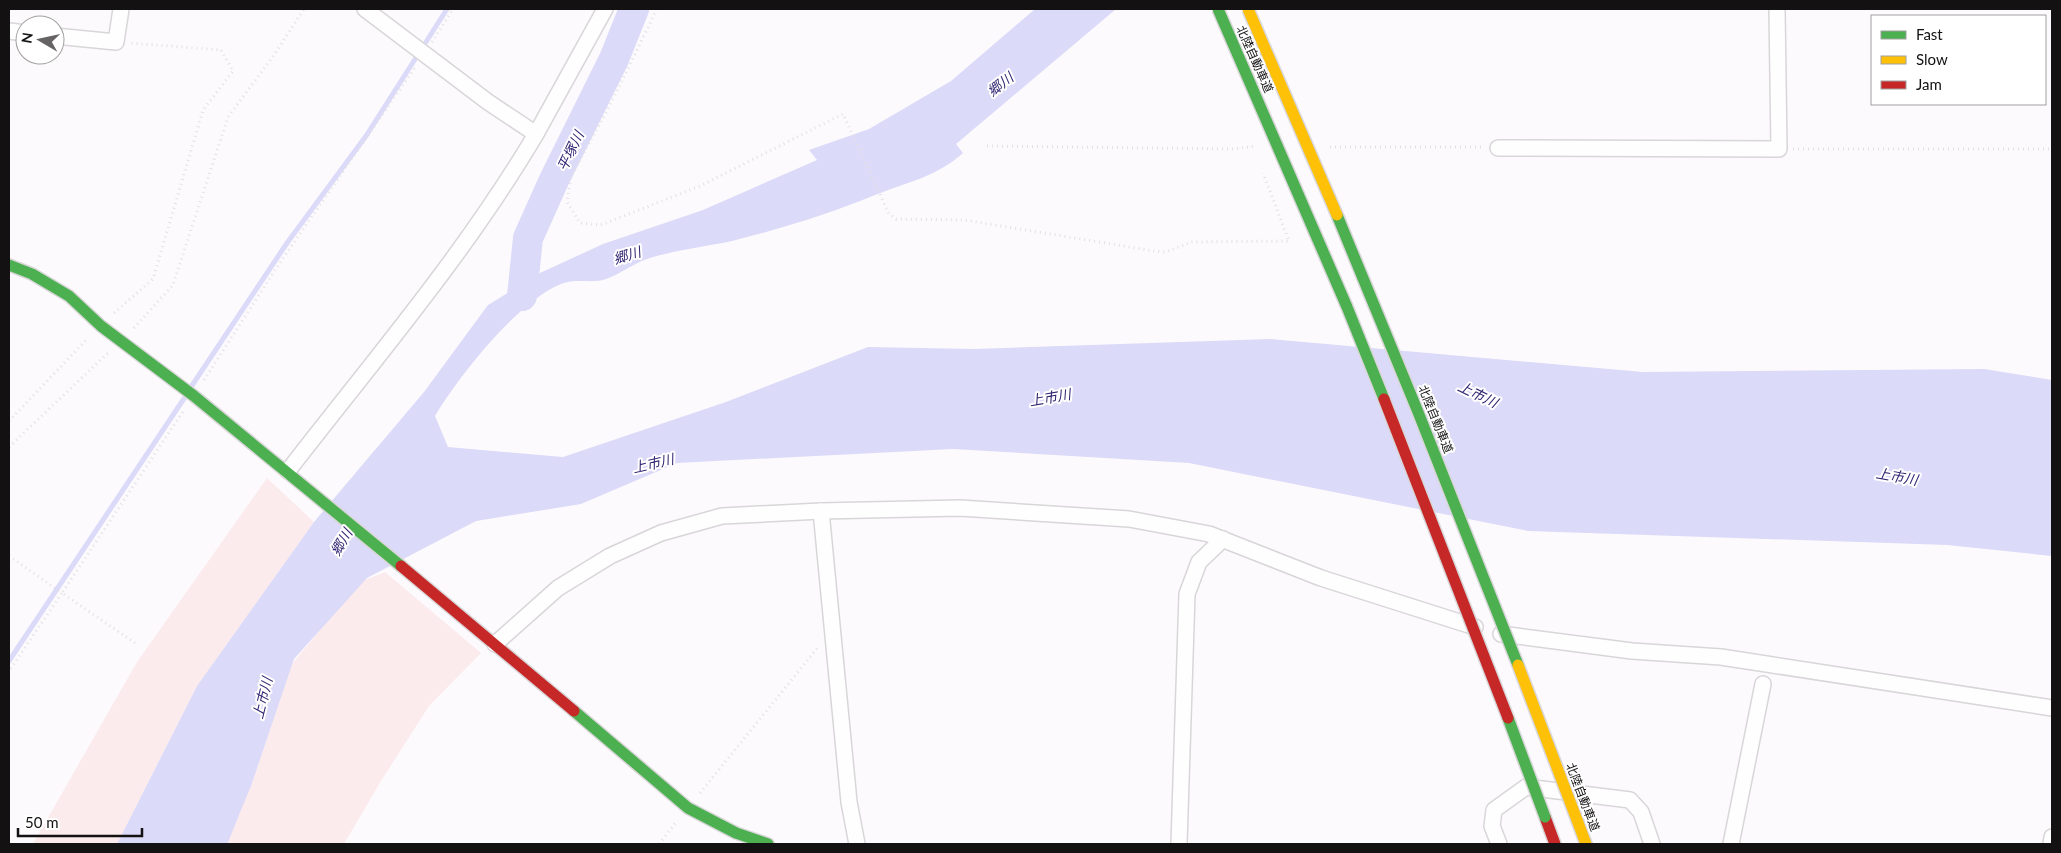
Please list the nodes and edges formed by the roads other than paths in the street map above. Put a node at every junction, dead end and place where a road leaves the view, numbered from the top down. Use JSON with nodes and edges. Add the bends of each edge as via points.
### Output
{"nodes":[{"id":1,"x":121,"y":9,"type":"edge"},
{"id":2,"x":365,"y":9,"type":"edge"},
{"id":3,"x":605,"y":9,"type":"edge"},
{"id":4,"x":1218,"y":9,"type":"edge"},
{"id":5,"x":1248,"y":9,"type":"edge"},
{"id":6,"x":1777,"y":9,"type":"edge"},
{"id":7,"x":65,"y":37,"type":"edge"},
{"id":8,"x":536,"y":134,"type":"junction"},
{"id":9,"x":1498,"y":148,"type":"road end"},
{"id":10,"x":9,"y":265,"type":"edge"},
{"id":11,"x":291,"y":474,"type":"junction"},
{"id":12,"x":821,"y":511,"type":"junction"},
{"id":13,"x":1223,"y":539,"type":"junction"},
{"id":14,"x":491,"y":641,"type":"junction"},
{"id":15,"x":1763,"y":684,"type":"dead end"},
{"id":16,"x":2052,"y":708,"type":"edge"},
{"id":17,"x":2052,"y":837,"type":"edge"},
{"id":18,"x":768,"y":844,"type":"edge"},
{"id":19,"x":857,"y":844,"type":"edge"},
{"id":20,"x":1179,"y":844,"type":"edge"},
{"id":21,"x":1499,"y":844,"type":"edge"},
{"id":22,"x":1555,"y":844,"type":"edge"},
{"id":23,"x":1586,"y":844,"type":"edge"},
{"id":24,"x":1652,"y":844,"type":"edge"},
{"id":25,"x":1731,"y":844,"type":"edge"},
{"id":26,"x":2051,"y":844,"type":"edge"}],
"edges":[{"from":1,"to":7,"type":"street","via":[[116,42]]},
{"from":2,"to":8,"type":"street"},
{"from":3,"to":8,"type":"street"},
{"from":4,"to":22,"type":"main road","name":"北陸自動車道","bridge":true,"via":[[1347,308],[1452,571]]},
{"from":5,"to":23,"type":"main road","name":"北陸自動車道","bridge":true,"via":[[1376,304]]},
{"from":6,"to":9,"type":"street","via":[[1778,149]]},
{"from":8,"to":11,"type":"street","via":[[476,228]]},
{"from":10,"to":11,"type":"main road","via":[[32,274],[69,296],[101,326]]},
{"from":11,"to":14,"type":"main road"},
{"from":12,"to":13,"type":"street","via":[[960,508],[1130,519]]},
{"from":12,"to":14,"type":"street","via":[[722,516],[661,533],[610,556],[558,588]]},
{"from":12,"to":19,"type":"street","via":[[849,802]]},
{"from":13,"to":16,"type":"street","via":[[1321,578],[1496,634],[1632,651],[1721,657]]},
{"from":13,"to":20,"type":"street","via":[[1198,562],[1187,594]]},
{"from":14,"to":18,"type":"main road","via":[[688,808],[736,833]]},
{"from":15,"to":25,"type":"street"},
{"from":17,"to":26,"type":"street"},
{"from":21,"to":24,"type":"street","via":[[1492,826],[1494,810],[1526,787],[1630,800],[1640,812]]}]}
